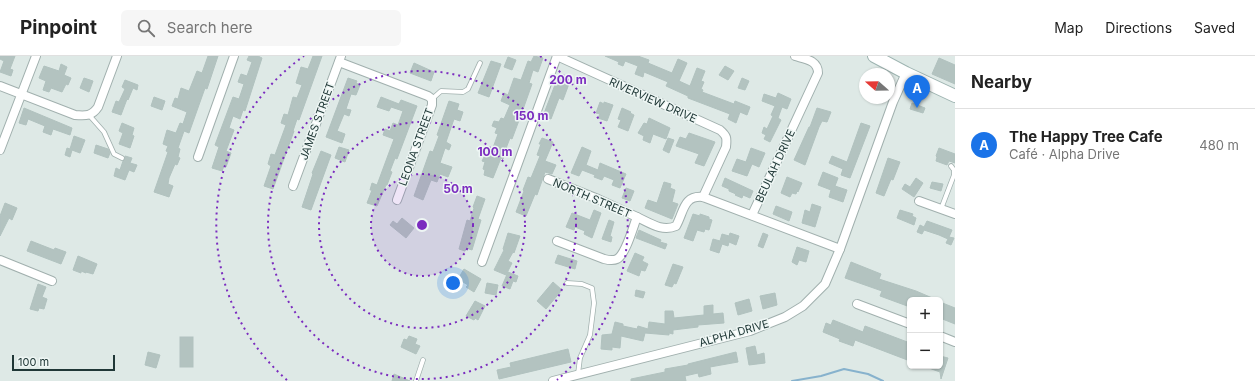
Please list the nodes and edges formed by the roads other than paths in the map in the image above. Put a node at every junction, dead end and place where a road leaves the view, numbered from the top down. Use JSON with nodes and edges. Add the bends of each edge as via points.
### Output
{"nodes":[{"id":1,"x":36,"y":56,"type":"edge"},
{"id":2,"x":116,"y":56,"type":"edge"},
{"id":3,"x":234,"y":56,"type":"edge"},
{"id":4,"x":557,"y":56,"type":"edge"},
{"id":5,"x":795,"y":56,"type":"edge"},
{"id":6,"x":874,"y":56,"type":"edge"},
{"id":7,"x":340,"y":59,"type":"edge"},
{"id":8,"x":480,"y":63,"type":"dead end"},
{"id":9,"x":906,"y":73,"type":"junction"},
{"id":10,"x":0,"y":86,"type":"edge"},
{"id":11,"x":21,"y":94,"type":"junction"},
{"id":12,"x":955,"y":96,"type":"edge"},
{"id":13,"x":432,"y":99,"type":"junction"},
{"id":14,"x":88,"y":115,"type":"junction"},
{"id":15,"x":0,"y":150,"type":"edge"},
{"id":16,"x":198,"y":157,"type":"dead end"},
{"id":17,"x":122,"y":158,"type":"dead end"},
{"id":18,"x":951,"y":166,"type":"dead end"},
{"id":19,"x":548,"y":179,"type":"dead end"},
{"id":20,"x":293,"y":186,"type":"dead end"},
{"id":21,"x":703,"y":197,"type":"junction"},
{"id":22,"x":397,"y":200,"type":"dead end"},
{"id":23,"x":919,"y":201,"type":"dead end"},
{"id":24,"x":941,"y":209,"type":"junction"},
{"id":25,"x":955,"y":214,"type":"edge"},
{"id":26,"x":752,"y":215,"type":"junction"},
{"id":27,"x":637,"y":217,"type":"junction"},
{"id":28,"x":557,"y":241,"type":"dead end"},
{"id":29,"x":840,"y":249,"type":"junction"},
{"id":30,"x":0,"y":260,"type":"edge"},
{"id":31,"x":482,"y":262,"type":"dead end"},
{"id":32,"x":52,"y":281,"type":"dead end"},
{"id":33,"x":567,"y":283,"type":"dead end"},
{"id":34,"x":857,"y":304,"type":"dead end"},
{"id":35,"x":907,"y":323,"type":"edge"},
{"id":36,"x":943,"y":337,"type":"edge"},
{"id":37,"x":955,"y":342,"type":"edge"},
{"id":38,"x":423,"y":360,"type":"dead end"},
{"id":39,"x":578,"y":375,"type":"junction"},
{"id":40,"x":416,"y":381,"type":"edge"},
{"id":41,"x":553,"y":381,"type":"edge"}],
"edges":[{"from":1,"to":11,"type":"street"},
{"from":2,"to":14,"type":"street","via":[[98,107],[94,113]]},
{"from":3,"to":16,"type":"street"},
{"from":4,"to":21,"type":"street","name":"RIVERVIEW DRIVE","via":[[726,135],[726,147]]},
{"from":4,"to":31,"type":"street"},
{"from":5,"to":26,"type":"street","name":"BEULAH DRIVE","via":[[814,62],[818,67],[818,73]]},
{"from":6,"to":9,"type":"main road"},
{"from":7,"to":13,"type":"street","name":"LEONA STREET"},
{"from":7,"to":20,"type":"street","name":"JAMES STREET"},
{"from":8,"to":13,"type":"lane","via":[[468,89],[463,92],[441,91]]},
{"from":9,"to":12,"type":"main road"},
{"from":9,"to":29,"type":"street","name":"ALPHA DRIVE"},
{"from":10,"to":11,"type":"street"},
{"from":11,"to":14,"type":"street","via":[[75,115]]},
{"from":11,"to":15,"type":"street"},
{"from":13,"to":22,"type":"street","name":"LEONA STREET"},
{"from":14,"to":17,"type":"lane","via":[[104,132],[114,154]]},
{"from":18,"to":24,"type":"lane","via":[[954,175]]},
{"from":19,"to":27,"type":"street","name":"NORTH STREET"},
{"from":21,"to":26,"type":"street","name":"BEULAH DRIVE"},
{"from":21,"to":27,"type":"street","via":[[690,199],[676,226],[670,229],[657,227]]},
{"from":23,"to":24,"type":"street"},
{"from":24,"to":25,"type":"street"},
{"from":26,"to":29,"type":"street"},
{"from":27,"to":28,"type":"street","via":[[617,259],[604,259]]},
{"from":29,"to":39,"type":"street","name":"ALPHA DRIVE","via":[[825,284],[803,306],[785,317],[750,331]]},
{"from":30,"to":32,"type":"street"},
{"from":33,"to":39,"type":"lane","via":[[592,288],[594,303],[590,335],[580,358]]},
{"from":34,"to":35,"type":"street"},
{"from":36,"to":37,"type":"street"},
{"from":38,"to":40,"type":"lane"},
{"from":39,"to":41,"type":"street","name":"ALPHA DRIVE"}]}
